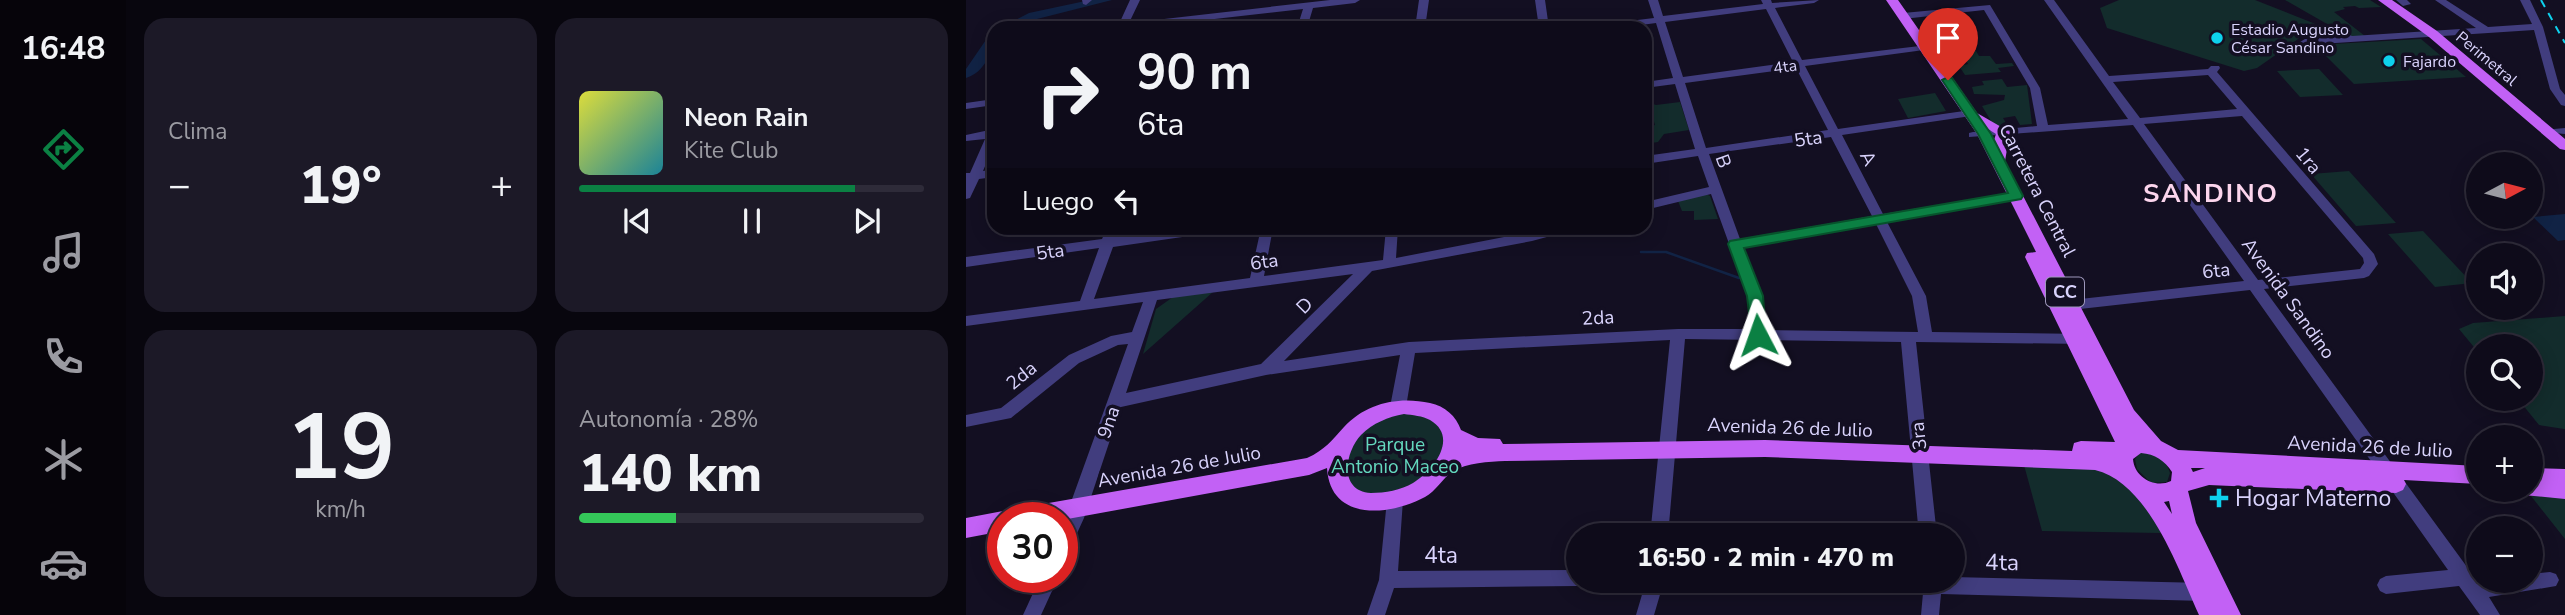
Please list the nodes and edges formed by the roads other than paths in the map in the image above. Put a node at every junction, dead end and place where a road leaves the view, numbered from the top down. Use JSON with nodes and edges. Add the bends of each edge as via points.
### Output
{"nodes":[{"id":1,"x":1135,"y":0,"type":"edge"},
{"id":2,"x":1355,"y":0,"type":"edge"},
{"id":3,"x":1424,"y":0,"type":"edge"},
{"id":4,"x":1540,"y":0,"type":"edge"},
{"id":5,"x":1653,"y":0,"type":"edge"},
{"id":6,"x":1814,"y":0,"type":"edge"},
{"id":7,"x":1884,"y":0,"type":"edge"},
{"id":8,"x":1892,"y":0,"type":"edge"},
{"id":9,"x":2049,"y":0,"type":"edge"},
{"id":10,"x":2385,"y":0,"type":"edge"},
{"id":11,"x":2391,"y":0,"type":"edge"},
{"id":12,"x":2440,"y":0,"type":"edge"},
{"id":13,"x":2525,"y":0,"type":"edge"},
{"id":14,"x":1768,"y":3,"type":"edge"},
{"id":15,"x":1270,"y":4,"type":"edge"},
{"id":16,"x":1309,"y":5,"type":"junction"},
{"id":17,"x":1903,"y":16,"type":"junction"},
{"id":18,"x":1659,"y":20,"type":"junction"},
{"id":19,"x":1125,"y":21,"type":"edge"},
{"id":20,"x":1200,"y":21,"type":"edge"},
{"id":21,"x":1304,"y":21,"type":"edge"},
{"id":22,"x":1421,"y":21,"type":"edge"},
{"id":23,"x":1543,"y":21,"type":"edge"},
{"id":24,"x":1651,"y":21,"type":"edge"},
{"id":25,"x":2327,"y":27,"type":"dead end"},
{"id":26,"x":2486,"y":30,"type":"junction"},
{"id":27,"x":2538,"y":30,"type":"junction"},
{"id":28,"x":2437,"y":34,"type":"junction"},
{"id":29,"x":2350,"y":39,"type":"junction"},
{"id":30,"x":2305,"y":42,"type":"dead end"},
{"id":31,"x":1920,"y":47,"type":"junction"},
{"id":32,"x":1800,"y":64,"type":"junction"},
{"id":33,"x":2108,"y":79,"type":"junction"},
{"id":34,"x":1679,"y":80,"type":"junction"},
{"id":35,"x":1652,"y":84,"type":"edge"},
{"id":36,"x":987,"y":103,"type":"edge"},
{"id":37,"x":2565,"y":103,"type":"edge"},
{"id":38,"x":966,"y":106,"type":"edge"},
{"id":39,"x":2245,"y":112,"type":"junction"},
{"id":40,"x":1966,"y":113,"type":"junction"},
{"id":41,"x":2138,"y":121,"type":"junction"},
{"id":42,"x":2043,"y":129,"type":"junction"},
{"id":43,"x":2003,"y":132,"type":"junction"},
{"id":44,"x":2563,"y":133,"type":"edge"},
{"id":45,"x":987,"y":134,"type":"edge"},
{"id":46,"x":1834,"y":134,"type":"junction"},
{"id":47,"x":1979,"y":134,"type":"junction"},
{"id":48,"x":966,"y":138,"type":"edge"},
{"id":49,"x":987,"y":144,"type":"edge"},
{"id":50,"x":2565,"y":146,"type":"edge"},
{"id":51,"x":1702,"y":152,"type":"junction"},
{"id":52,"x":1652,"y":159,"type":"edge"},
{"id":53,"x":1998,"y":160,"type":"junction"},
{"id":54,"x":970,"y":176,"type":"edge"},
{"id":55,"x":1715,"y":189,"type":"junction"},
{"id":56,"x":966,"y":195,"type":"edge"},
{"id":57,"x":2010,"y":197,"type":"junction"},
{"id":58,"x":1652,"y":204,"type":"edge"},
{"id":59,"x":1879,"y":220,"type":"junction"},
{"id":60,"x":1110,"y":235,"type":"edge"},
{"id":61,"x":1166,"y":235,"type":"edge"},
{"id":62,"x":1266,"y":235,"type":"edge"},
{"id":63,"x":1391,"y":235,"type":"edge"},
{"id":64,"x":1519,"y":235,"type":"edge"},
{"id":65,"x":1107,"y":243,"type":"junction"},
{"id":66,"x":1735,"y":244,"type":"junction"},
{"id":67,"x":2034,"y":244,"type":"junction"},
{"id":68,"x":966,"y":262,"type":"edge"},
{"id":69,"x":1389,"y":264,"type":"junction"},
{"id":70,"x":1368,"y":267,"type":"junction"},
{"id":71,"x":2364,"y":273,"type":"joint"},
{"id":72,"x":1256,"y":282,"type":"junction"},
{"id":73,"x":2256,"y":285,"type":"junction"},
{"id":74,"x":1152,"y":296,"type":"junction"},
{"id":75,"x":1084,"y":305,"type":"junction"},
{"id":76,"x":2071,"y":305,"type":"junction"},
{"id":77,"x":966,"y":321,"type":"edge"},
{"id":78,"x":1678,"y":334,"type":"junction"},
{"id":79,"x":1758,"y":335,"type":"junction"},
{"id":80,"x":1138,"y":337,"type":"junction"},
{"id":81,"x":1908,"y":337,"type":"junction"},
{"id":82,"x":1926,"y":338,"type":"junction"},
{"id":83,"x":2082,"y":339,"type":"junction"},
{"id":84,"x":1409,"y":348,"type":"junction"},
{"id":85,"x":1266,"y":369,"type":"junction"},
{"id":86,"x":1115,"y":402,"type":"junction"},
{"id":87,"x":1398,"y":407,"type":"junction"},
{"id":88,"x":966,"y":421,"type":"edge"},
{"id":89,"x":1454,"y":436,"type":"junction"},
{"id":90,"x":1668,"y":441,"type":"junction"},
{"id":91,"x":2153,"y":444,"type":"junction"},
{"id":92,"x":1340,"y":448,"type":"junction"},
{"id":93,"x":1919,"y":448,"type":"junction"},
{"id":94,"x":2127,"y":450,"type":"junction"},
{"id":95,"x":2175,"y":458,"type":"junction"},
{"id":96,"x":1447,"y":466,"type":"junction"},
{"id":97,"x":2466,"y":475,"type":"edge"},
{"id":98,"x":2543,"y":477,"type":"edge"},
{"id":99,"x":1336,"y":478,"type":"junction"},
{"id":100,"x":2395,"y":478,"type":"junction"},
{"id":101,"x":2565,"y":478,"type":"edge"},
{"id":102,"x":2137,"y":484,"type":"junction"},
{"id":103,"x":2179,"y":486,"type":"junction"},
{"id":104,"x":2466,"y":486,"type":"edge"},
{"id":105,"x":2543,"y":489,"type":"edge"},
{"id":106,"x":2565,"y":490,"type":"edge"},
{"id":107,"x":1395,"y":500,"type":"junction"},
{"id":108,"x":1077,"y":502,"type":"edge"},
{"id":109,"x":1078,"y":514,"type":"edge"},
{"id":110,"x":1078,"y":514,"type":"edge"},
{"id":111,"x":1660,"y":523,"type":"edge"},
{"id":112,"x":1927,"y":523,"type":"edge"},
{"id":113,"x":987,"y":524,"type":"edge"},
{"id":114,"x":966,"y":528,"type":"edge"},
{"id":115,"x":987,"y":535,"type":"edge"},
{"id":116,"x":966,"y":538,"type":"edge"},
{"id":117,"x":1566,"y":578,"type":"edge"},
{"id":118,"x":1388,"y":580,"type":"junction"},
{"id":119,"x":2466,"y":580,"type":"edge"},
{"id":120,"x":2543,"y":580,"type":"edge"},
{"id":121,"x":2550,"y":580,"type":"dead end"},
{"id":122,"x":1965,"y":584,"type":"edge"},
{"id":123,"x":2466,"y":584,"type":"edge"},
{"id":124,"x":2386,"y":585,"type":"dead end"},
{"id":125,"x":2209,"y":592,"type":"junction"},
{"id":126,"x":1042,"y":593,"type":"edge"},
{"id":127,"x":1651,"y":593,"type":"edge"},
{"id":128,"x":1932,"y":593,"type":"edge"},
{"id":129,"x":2475,"y":593,"type":"edge"},
{"id":130,"x":1032,"y":615,"type":"edge"},
{"id":131,"x":1376,"y":615,"type":"edge"},
{"id":132,"x":1645,"y":615,"type":"edge"},
{"id":133,"x":1930,"y":615,"type":"edge"},
{"id":134,"x":2211,"y":615,"type":"edge"},
{"id":135,"x":2229,"y":615,"type":"edge"},
{"id":136,"x":2491,"y":615,"type":"edge"}],
"edges":[{"from":1,"to":19,"type":"street"},
{"from":2,"to":16,"type":"street"},
{"from":3,"to":22,"type":"street"},
{"from":4,"to":23,"type":"street"},
{"from":5,"to":18,"type":"street","name":"B"},
{"from":6,"to":14,"type":"street"},
{"from":7,"to":31,"type":"main road","name":"Carretera Central","number":"CC"},
{"from":8,"to":17,"type":"main road","name":"Carretera Central","number":"CC"},
{"from":9,"to":33,"type":"street","name":"Avenida Sandino"},
{"from":10,"to":28,"type":"main road","name":"Perimetral"},
{"from":11,"to":28,"type":"main road","name":"Perimetral"},
{"from":12,"to":26,"type":"street"},
{"from":13,"to":27,"type":"street"},
{"from":14,"to":18,"type":"street"},
{"from":14,"to":32,"type":"street","name":"A"},
{"from":15,"to":16,"type":"street"},
{"from":15,"to":20,"type":"street"},
{"from":16,"to":21,"type":"street"},
{"from":17,"to":31,"type":"main road","name":"Carretera Central","number":"CC"},
{"from":17,"to":42,"type":"street","via":[[1987,7],[2035,88]]},
{"from":18,"to":24,"type":"street"},
{"from":18,"to":34,"type":"street","name":"B"},
{"from":25,"to":29,"type":"street"},
{"from":26,"to":27,"type":"street"},
{"from":26,"to":28,"type":"street"},
{"from":27,"to":37,"type":"street","via":[[2555,89]]},
{"from":28,"to":29,"type":"street"},
{"from":28,"to":44,"type":"main road","name":"Perimetral"},
{"from":28,"to":50,"type":"main road","name":"Perimetral"},
{"from":29,"to":30,"type":"street"},
{"from":31,"to":32,"type":"street","name":"4ta"},
{"from":31,"to":40,"type":"main road","name":"Carretera Central","number":"CC"},
{"from":32,"to":34,"type":"street","name":"4ta"},
{"from":32,"to":46,"type":"street","name":"A"},
{"from":33,"to":39,"type":"street","name":"1ra","via":[[2213,70]]},
{"from":33,"to":41,"type":"street","name":"Avenida Sandino"},
{"from":34,"to":35,"type":"street","name":"4ta"},
{"from":34,"to":51,"type":"street","name":"B"},
{"from":36,"to":38,"type":"street"},
{"from":39,"to":41,"type":"street"},
{"from":39,"to":71,"type":"street","name":"1ra","via":[[2369,257],[2371,264]]},
{"from":40,"to":43,"type":"main road"},
{"from":40,"to":46,"type":"street","name":"5ta"},
{"from":40,"to":47,"type":"main road","name":"Carretera Central","number":"CC"},
{"from":41,"to":42,"type":"street"},
{"from":41,"to":73,"type":"street","name":"Avenida Sandino"},
{"from":42,"to":43,"type":"street"},
{"from":43,"to":47,"type":"street"},
{"from":43,"to":53,"type":"main road"},
{"from":45,"to":48,"type":"street"},
{"from":46,"to":51,"type":"street","name":"5ta"},
{"from":46,"to":59,"type":"street","name":"A"},
{"from":47,"to":53,"type":"main road","name":"Carretera Central","number":"CC"},
{"from":47,"to":57,"type":"main road","name":"Carretera Central","number":"CC"},
{"from":49,"to":54,"type":"street"},
{"from":51,"to":52,"type":"street","name":"5ta"},
{"from":51,"to":55,"type":"street","name":"B"},
{"from":53,"to":57,"type":"main road","name":"Carretera Central","number":"CC"},
{"from":54,"to":56,"type":"street"},
{"from":55,"to":58,"type":"street"},
{"from":55,"to":66,"type":"street","name":"B"},
{"from":57,"to":59,"type":"street"},
{"from":57,"to":67,"type":"main road","name":"Carretera Central","number":"CC"},
{"from":59,"to":66,"type":"street"},
{"from":59,"to":82,"type":"street","name":"A","via":[[1919,296]]},
{"from":60,"to":65,"type":"street"},
{"from":61,"to":65,"type":"street","name":"5ta"},
{"from":62,"to":72,"type":"street"},
{"from":63,"to":69,"type":"street"},
{"from":64,"to":69,"type":"street","name":"6ta"},
{"from":65,"to":68,"type":"street","name":"5ta"},
{"from":65,"to":75,"type":"street"},
{"from":66,"to":79,"type":"street","name":"B","via":[[1755,296]]},
{"from":67,"to":76,"type":"main road","name":"Carretera Central","number":"CC"},
{"from":67,"to":83,"type":"main road","name":"Carretera Central","number":"CC"},
{"from":69,"to":70,"type":"street","name":"6ta"},
{"from":70,"to":72,"type":"street","name":"6ta"},
{"from":70,"to":85,"type":"street","name":"D"},
{"from":71,"to":73,"type":"street","name":"6ta"},
{"from":72,"to":74,"type":"street","name":"6ta"},
{"from":73,"to":76,"type":"street","name":"6ta"},
{"from":73,"to":100,"type":"street","name":"Avenida Sandino"},
{"from":74,"to":75,"type":"street","name":"6ta"},
{"from":74,"to":80,"type":"street","name":"9na"},
{"from":75,"to":77,"type":"street","name":"6ta"},
{"from":76,"to":83,"type":"main road","name":"Carretera Central","number":"CC"},
{"from":78,"to":79,"type":"street","name":"2da"},
{"from":78,"to":84,"type":"street","name":"2da"},
{"from":78,"to":90,"type":"street"},
{"from":79,"to":81,"type":"street","name":"2da"},
{"from":80,"to":86,"type":"street","name":"9na"},
{"from":80,"to":88,"type":"street","name":"2da","via":[[1116,340],[1074,359],[1005,414]]},
{"from":81,"to":82,"type":"street","name":"2da"},
{"from":81,"to":93,"type":"street","name":"3ra"},
{"from":82,"to":83,"type":"street","name":"2da"},
{"from":83,"to":91,"type":"main road","name":"Carretera Central","number":"CC","via":[[2127,416]]},
{"from":83,"to":94,"type":"main road","name":"Carretera Central","number":"CC"},
{"from":84,"to":85,"type":"street","name":"2da"},
{"from":84,"to":87,"type":"street"},
{"from":85,"to":86,"type":"street","name":"2da"},
{"from":86,"to":108,"type":"street","name":"9na"},
{"from":87,"to":89,"type":"main road","via":[[1437,412]]},
{"from":87,"to":92,"type":"main road","via":[[1366,420]]},
{"from":89,"to":90,"type":"main road","name":"Avenida 26 de Julio","via":[[1477,446]]},
{"from":89,"to":96,"type":"main road"},
{"from":90,"to":93,"type":"main road","name":"Avenida 26 de Julio"},
{"from":90,"to":96,"type":"main road","name":"Avenida 26 de Julio","via":[[1489,454]]},
{"from":90,"to":111,"type":"street"},
{"from":91,"to":94,"type":"main road"},
{"from":91,"to":95,"type":"main road","number":"CC"},
{"from":92,"to":99,"type":"main road"},
{"from":92,"to":109,"type":"main road","name":"Avenida 26 de Julio","via":[[1309,466]]},
{"from":93,"to":94,"type":"main road","name":"Avenida 26 de Julio"},
{"from":93,"to":102,"type":"main road","name":"Avenida 26 de Julio","via":[[2095,461]]},
{"from":93,"to":112,"type":"street","name":"3ra"},
{"from":94,"to":102,"type":"main road","number":"CC","via":[[2122,464]]},
{"from":95,"to":100,"type":"main road","name":"Avenida 26 de Julio"},
{"from":95,"to":103,"type":"main road","number":"CC","via":[[2182,472]]},
{"from":96,"to":107,"type":"main road","via":[[1421,490]]},
{"from":97,"to":100,"type":"main road","name":"Avenida 26 de Julio"},
{"from":98,"to":101,"type":"main road"},
{"from":99,"to":107,"type":"main road","via":[[1354,498]]},
{"from":99,"to":110,"type":"main road","name":"Avenida 26 de Julio","via":[[1307,477]]},
{"from":100,"to":103,"type":"main road","name":"Avenida 26 de Julio","via":[[2209,475]]},
{"from":100,"to":104,"type":"main road","name":"Avenida 26 de Julio"},
{"from":100,"to":119,"type":"street"},
{"from":102,"to":103,"type":"main road","via":[[2164,494]]},
{"from":102,"to":125,"type":"main road","number":"CC"},
{"from":103,"to":125,"type":"main road","number":"CC","via":[[2185,524]]},
{"from":105,"to":106,"type":"main road"},
{"from":107,"to":118,"type":"street"},
{"from":113,"to":114,"type":"main road"},
{"from":115,"to":116,"type":"main road"},
{"from":117,"to":118,"type":"street","name":"4ta"},
{"from":118,"to":131,"type":"street"},
{"from":120,"to":121,"type":"street"},
{"from":122,"to":125,"type":"street","name":"4ta"},
{"from":123,"to":124,"type":"street"},
{"from":125,"to":134,"type":"main road","number":"CC"},
{"from":125,"to":135,"type":"main road","number":"CC"},
{"from":126,"to":130,"type":"street"},
{"from":127,"to":132,"type":"street"},
{"from":128,"to":133,"type":"street"},
{"from":129,"to":136,"type":"street"}]}
